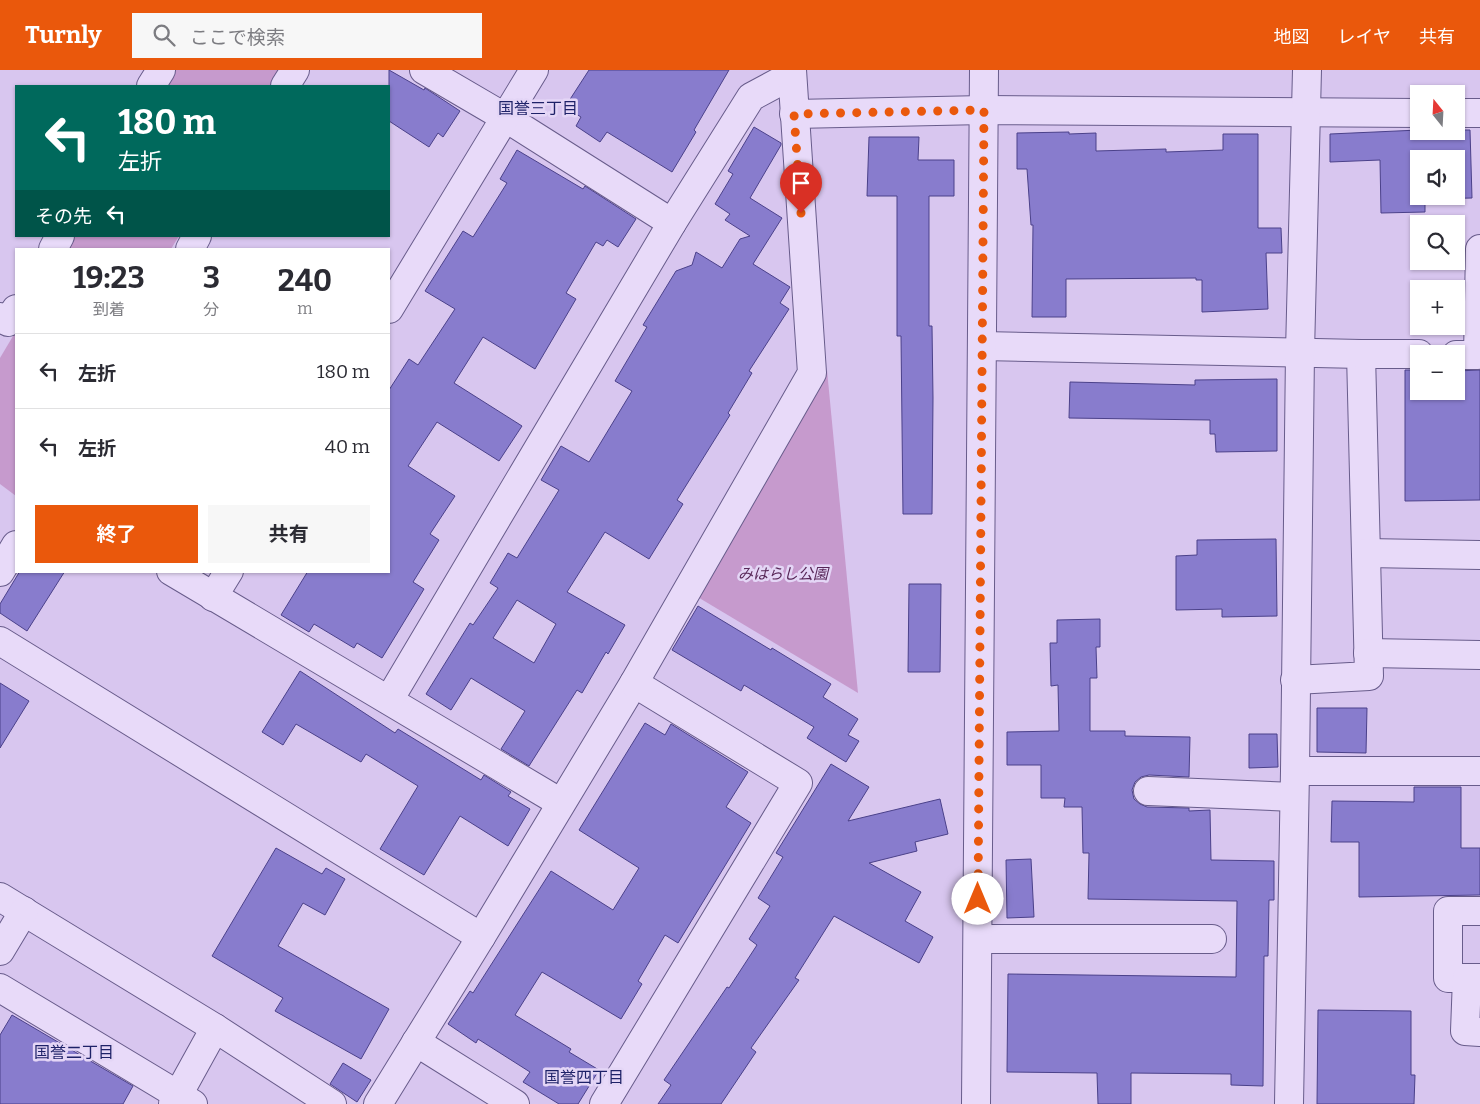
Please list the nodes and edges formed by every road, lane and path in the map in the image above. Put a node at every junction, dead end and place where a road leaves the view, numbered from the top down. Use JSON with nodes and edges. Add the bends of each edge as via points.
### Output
{"nodes":[{"id":1,"x":161,"y":70,"type":"edge"},
{"id":2,"x":295,"y":70,"type":"edge"},
{"id":3,"x":424,"y":70,"type":"edge"},
{"id":4,"x":534,"y":70,"type":"edge"},
{"id":5,"x":984,"y":70,"type":"edge"},
{"id":6,"x":1308,"y":70,"type":"edge"},
{"id":7,"x":792,"y":72,"type":"edge"},
{"id":8,"x":152,"y":85,"type":"edge"},
{"id":9,"x":286,"y":85,"type":"edge"},
{"id":10,"x":984,"y":110,"type":"junction"},
{"id":11,"x":1306,"y":112,"type":"junction"},
{"id":12,"x":1410,"y":113,"type":"edge"},
{"id":13,"x":1465,"y":113,"type":"edge"},
{"id":14,"x":1480,"y":113,"type":"edge"},
{"id":15,"x":794,"y":114,"type":"junction"},
{"id":16,"x":506,"y":118,"type":"junction"},
{"id":17,"x":672,"y":224,"type":"junction"},
{"id":18,"x":197,"y":237,"type":"edge"},
{"id":19,"x":191,"y":248,"type":"edge"},
{"id":20,"x":1480,"y":249,"type":"edge"},
{"id":21,"x":1480,"y":256,"type":"edge"},
{"id":22,"x":390,"y":307,"type":"edge"},
{"id":23,"x":15,"y":311,"type":"edge"},
{"id":24,"x":0,"y":317,"type":"edge"},
{"id":25,"x":982,"y":346,"type":"junction"},
{"id":26,"x":1300,"y":352,"type":"junction"},
{"id":27,"x":1361,"y":354,"type":"junction"},
{"id":28,"x":1410,"y":354,"type":"edge"},
{"id":29,"x":1465,"y":355,"type":"edge"},
{"id":30,"x":15,"y":547,"type":"edge"},
{"id":31,"x":1366,"y":554,"type":"junction"},
{"id":32,"x":1480,"y":555,"type":"edge"},
{"id":33,"x":0,"y":570,"type":"edge"},
{"id":34,"x":174,"y":573,"type":"edge"},
{"id":35,"x":228,"y":573,"type":"edge"},
{"id":36,"x":213,"y":597,"type":"junction"},
{"id":37,"x":0,"y":641,"type":"edge"},
{"id":38,"x":1368,"y":653,"type":"junction"},
{"id":39,"x":1480,"y":655,"type":"edge"},
{"id":40,"x":1295,"y":680,"type":"junction"},
{"id":41,"x":634,"y":683,"type":"junction"},
{"id":42,"x":389,"y":700,"type":"junction"},
{"id":43,"x":1295,"y":771,"type":"junction"},
{"id":44,"x":1480,"y":771,"type":"edge"},
{"id":45,"x":1148,"y":791,"type":"dead end"},
{"id":46,"x":1294,"y":798,"type":"junction"},
{"id":47,"x":560,"y":804,"type":"junction"},
{"id":48,"x":0,"y":897,"type":"edge"},
{"id":49,"x":24,"y":911,"type":"junction"},
{"id":50,"x":1480,"y":911,"type":"edge"},
{"id":51,"x":481,"y":937,"type":"junction"},
{"id":52,"x":1212,"y":938,"type":"dead end"},
{"id":53,"x":978,"y":939,"type":"junction"},
{"id":54,"x":0,"y":951,"type":"edge"},
{"id":55,"x":1474,"y":978,"type":"edge"},
{"id":56,"x":0,"y":988,"type":"edge"},
{"id":57,"x":216,"y":1028,"type":"junction"},
{"id":58,"x":1480,"y":1032,"type":"edge"},
{"id":59,"x":416,"y":1042,"type":"junction"},
{"id":60,"x":182,"y":1101,"type":"edge"},
{"id":61,"x":332,"y":1104,"type":"edge"},
{"id":62,"x":378,"y":1104,"type":"edge"},
{"id":63,"x":515,"y":1104,"type":"edge"},
{"id":64,"x":604,"y":1104,"type":"edge"},
{"id":65,"x":976,"y":1104,"type":"edge"},
{"id":66,"x":1289,"y":1104,"type":"edge"}],
"edges":[{"from":1,"to":8,"type":"street"},
{"from":2,"to":9,"type":"street"},
{"from":3,"to":16,"type":"street"},
{"from":4,"to":16,"type":"street"},
{"from":5,"to":10,"type":"street"},
{"from":6,"to":11,"type":"street"},
{"from":7,"to":15,"type":"street"},
{"from":7,"to":17,"type":"street","via":[[751,97]]},
{"from":10,"to":11,"type":"street"},
{"from":10,"to":15,"type":"street"},
{"from":10,"to":25,"type":"street"},
{"from":11,"to":12,"type":"street"},
{"from":11,"to":26,"type":"street"},
{"from":13,"to":14,"type":"street"},
{"from":15,"to":41,"type":"street","via":[[812,372]]},
{"from":16,"to":17,"type":"street"},
{"from":16,"to":22,"type":"street"},
{"from":17,"to":42,"type":"street"},
{"from":18,"to":19,"type":"street"},
{"from":20,"to":21,"type":"street"},
{"from":21,"to":29,"type":"street","via":[[1478,355]]},
{"from":23,"to":24,"type":"street","via":[[8,322]]},
{"from":25,"to":26,"type":"street"},
{"from":25,"to":53,"type":"street"},
{"from":26,"to":27,"type":"street"},
{"from":26,"to":40,"type":"street"},
{"from":27,"to":28,"type":"street"},
{"from":27,"to":31,"type":"street"},
{"from":30,"to":33,"type":"street"},
{"from":31,"to":32,"type":"street"},
{"from":31,"to":38,"type":"street"},
{"from":34,"to":36,"type":"street"},
{"from":35,"to":36,"type":"street"},
{"from":36,"to":42,"type":"street"},
{"from":37,"to":51,"type":"street"},
{"from":38,"to":39,"type":"street"},
{"from":38,"to":40,"type":"street","via":[[1369,676]]},
{"from":40,"to":43,"type":"street"},
{"from":41,"to":47,"type":"street"},
{"from":41,"to":64,"type":"street","via":[[798,783]]},
{"from":42,"to":47,"type":"street"},
{"from":43,"to":44,"type":"street"},
{"from":43,"to":46,"type":"street"},
{"from":45,"to":46,"type":"street"},
{"from":46,"to":66,"type":"street"},
{"from":47,"to":51,"type":"street"},
{"from":48,"to":49,"type":"street"},
{"from":49,"to":54,"type":"street"},
{"from":49,"to":57,"type":"street"},
{"from":50,"to":55,"type":"street","via":[[1448,911],[1448,978]]},
{"from":51,"to":59,"type":"street"},
{"from":52,"to":53,"type":"street"},
{"from":53,"to":65,"type":"street"},
{"from":55,"to":58,"type":"street","via":[[1465,1031]]},
{"from":56,"to":60,"type":"street"},
{"from":57,"to":60,"type":"street"},
{"from":57,"to":61,"type":"street"},
{"from":59,"to":62,"type":"street"},
{"from":59,"to":63,"type":"street"}]}
